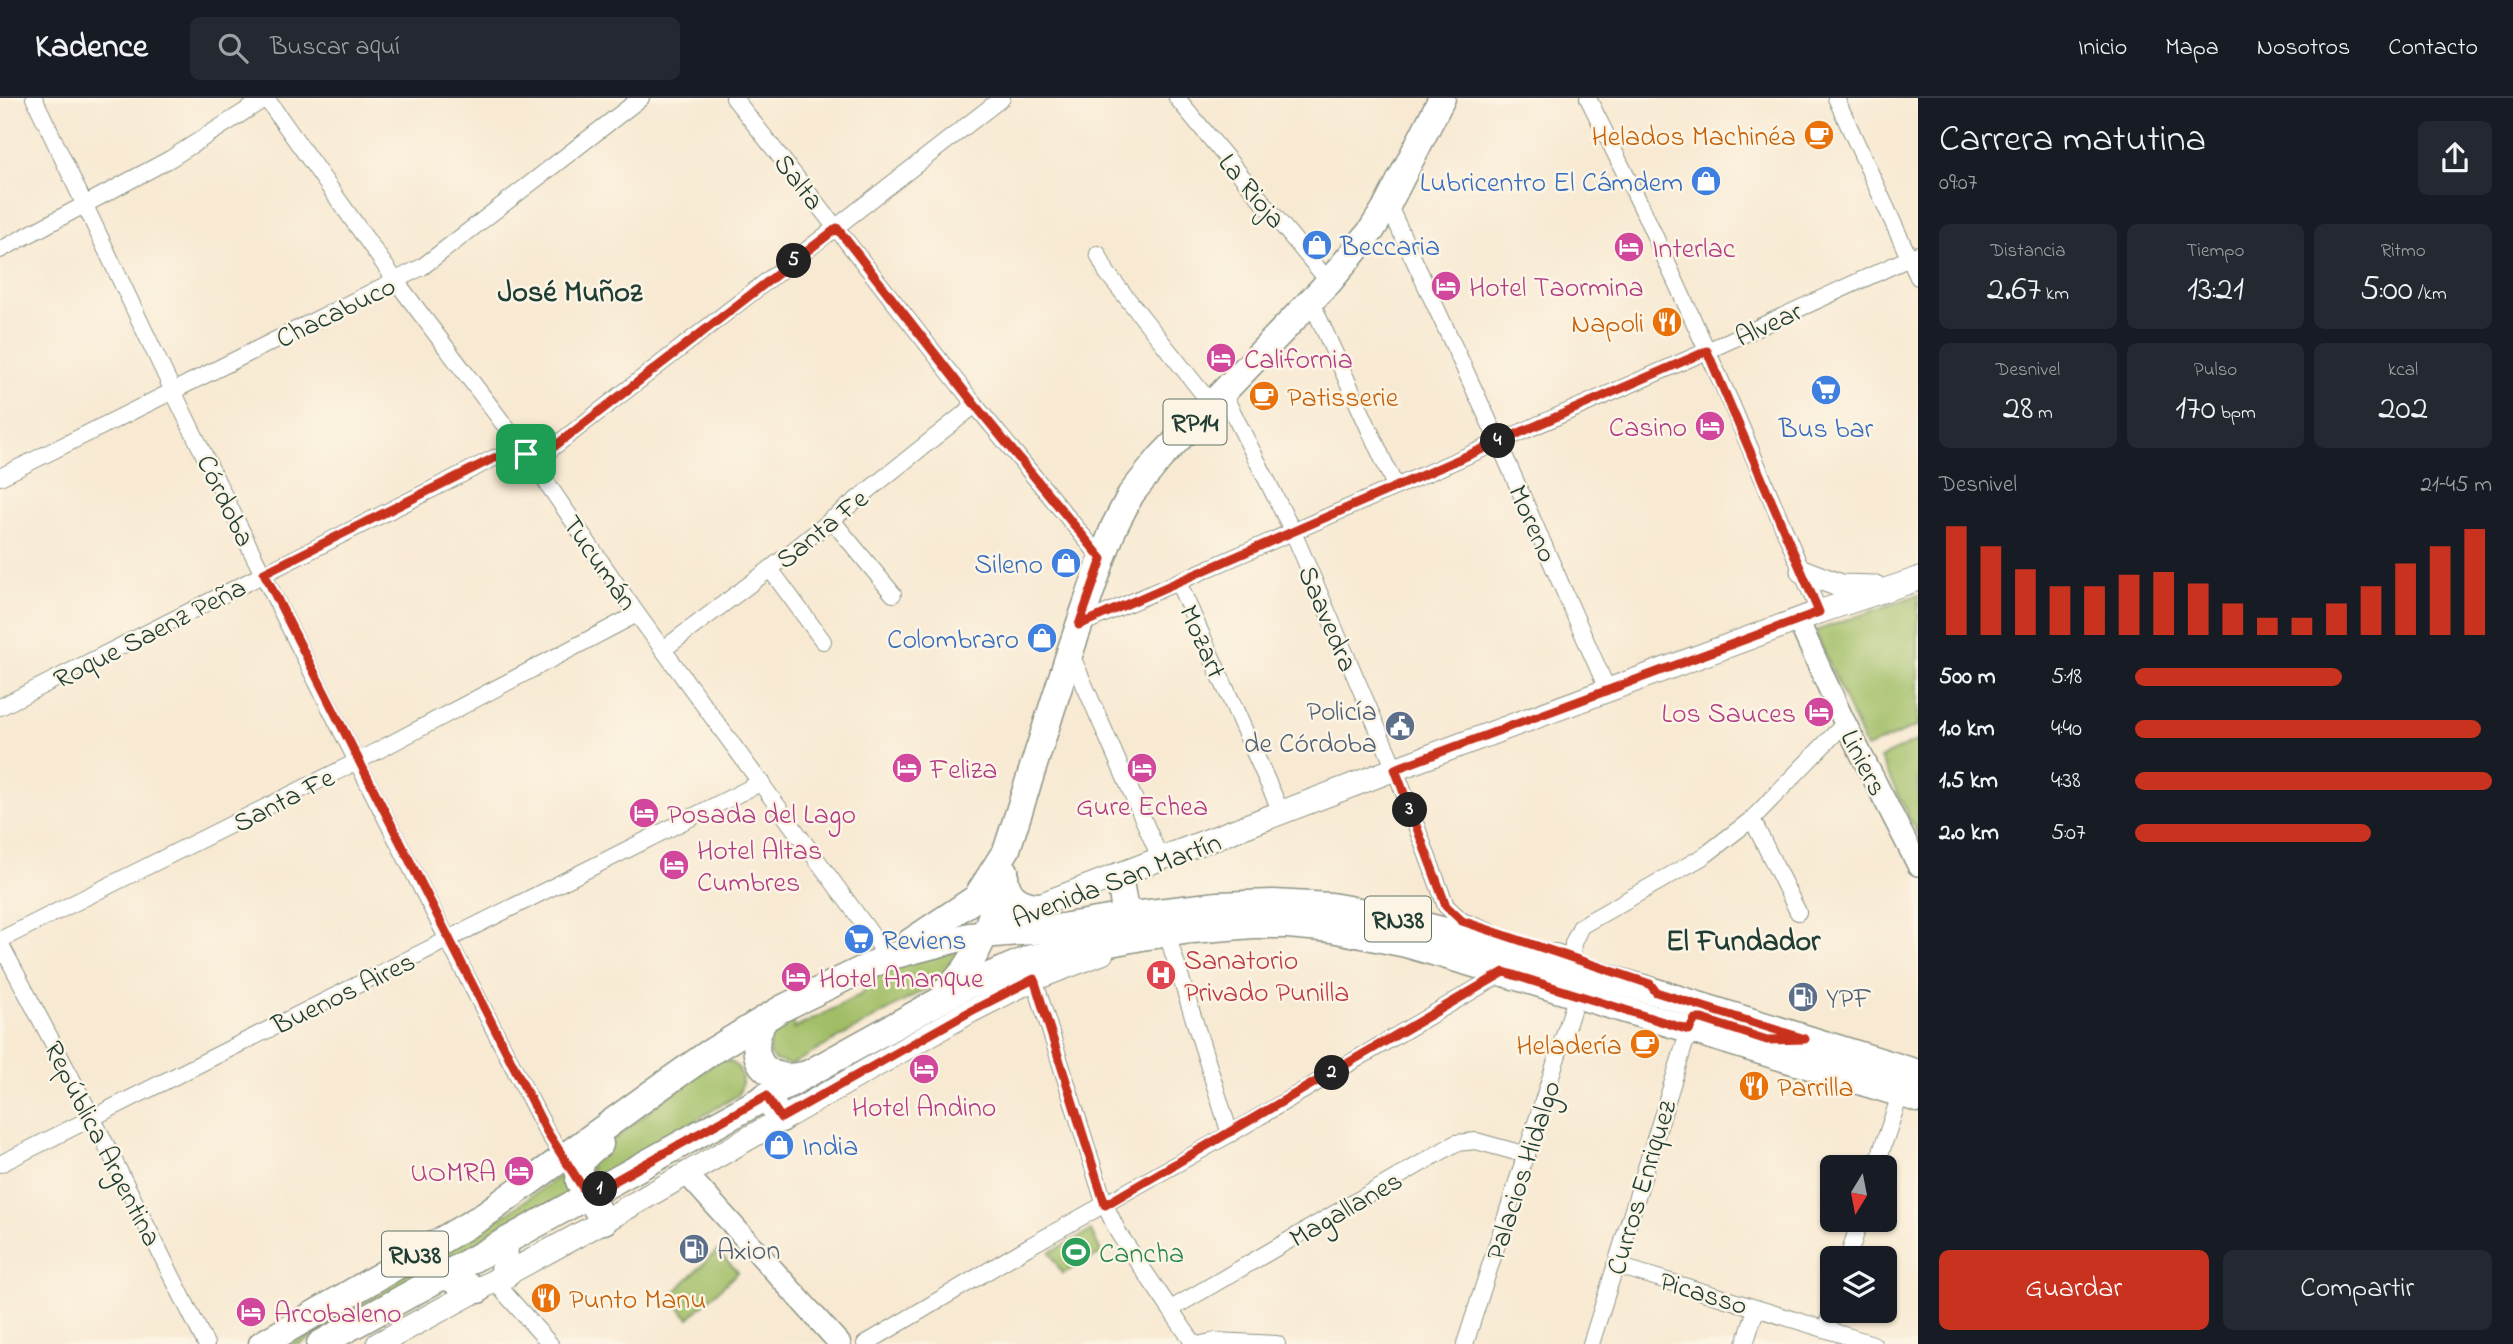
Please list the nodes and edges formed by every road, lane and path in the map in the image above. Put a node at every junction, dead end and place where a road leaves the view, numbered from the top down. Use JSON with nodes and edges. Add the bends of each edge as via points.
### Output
{"nodes":[{"id":1,"x":34,"y":98,"type":"edge"},
{"id":2,"x":266,"y":98,"type":"edge"},
{"id":3,"x":641,"y":98,"type":"edge"},
{"id":4,"x":734,"y":98,"type":"edge"},
{"id":5,"x":1002,"y":98,"type":"edge"},
{"id":6,"x":1177,"y":98,"type":"edge"},
{"id":7,"x":1442,"y":98,"type":"edge"},
{"id":8,"x":1588,"y":98,"type":"edge"},
{"id":9,"x":1836,"y":98,"type":"edge"},
{"id":10,"x":1388,"y":204,"type":"junction"},
{"id":11,"x":86,"y":205,"type":"junction"},
{"id":12,"x":837,"y":228,"type":"junction"},
{"id":13,"x":0,"y":250,"type":"edge"},
{"id":14,"x":1098,"y":254,"type":"dead end"},
{"id":15,"x":1914,"y":256,"type":"edge"},
{"id":16,"x":1918,"y":277,"type":"edge"},
{"id":17,"x":396,"y":281,"type":"junction"},
{"id":18,"x":1320,"y":291,"type":"junction"},
{"id":19,"x":1707,"y":351,"type":"junction"},
{"id":20,"x":173,"y":390,"type":"junction"},
{"id":21,"x":1217,"y":399,"type":"junction"},
{"id":22,"x":975,"y":405,"type":"junction"},
{"id":23,"x":1498,"y":441,"type":"junction"},
{"id":24,"x":529,"y":459,"type":"junction"},
{"id":25,"x":0,"y":477,"type":"edge"},
{"id":26,"x":1395,"y":486,"type":"junction"},
{"id":27,"x":831,"y":519,"type":"junction"},
{"id":28,"x":1293,"y":533,"type":"junction"},
{"id":29,"x":1102,"y":559,"type":"junction"},
{"id":30,"x":770,"y":569,"type":"junction"},
{"id":31,"x":1802,"y":570,"type":"junction"},
{"id":32,"x":264,"y":573,"type":"junction"},
{"id":33,"x":1918,"y":579,"type":"edge"},
{"id":34,"x":1178,"y":582,"type":"junction"},
{"id":35,"x":1895,"y":586,"type":"junction"},
{"id":36,"x":894,"y":594,"type":"dead end"},
{"id":37,"x":637,"y":614,"type":"junction"},
{"id":38,"x":1808,"y":616,"type":"junction"},
{"id":39,"x":1079,"y":625,"type":"junction"},
{"id":40,"x":823,"y":641,"type":"dead end"},
{"id":41,"x":665,"y":648,"type":"junction"},
{"id":42,"x":1070,"y":652,"type":"junction"},
{"id":43,"x":1608,"y":691,"type":"junction"},
{"id":44,"x":0,"y":707,"type":"edge"},
{"id":45,"x":1845,"y":723,"type":"junction"},
{"id":46,"x":358,"y":761,"type":"junction"},
{"id":47,"x":1395,"y":769,"type":"junction"},
{"id":48,"x":762,"y":782,"type":"junction"},
{"id":49,"x":1282,"y":814,"type":"junction"},
{"id":50,"x":1752,"y":818,"type":"junction"},
{"id":51,"x":1006,"y":860,"type":"junction"},
{"id":52,"x":1161,"y":860,"type":"junction"},
{"id":53,"x":1918,"y":865,"type":"edge"},
{"id":54,"x":1119,"y":876,"type":"junction"},
{"id":55,"x":1037,"y":906,"type":"junction"},
{"id":56,"x":1798,"y":912,"type":"dead end"},
{"id":57,"x":1158,"y":929,"type":"junction"},
{"id":58,"x":984,"y":934,"type":"junction"},
{"id":59,"x":447,"y":940,"type":"junction"},
{"id":60,"x":0,"y":942,"type":"edge"},
{"id":61,"x":888,"y":957,"type":"junction"},
{"id":62,"x":1572,"y":957,"type":"junction"},
{"id":63,"x":1504,"y":972,"type":"junction"},
{"id":64,"x":1034,"y":979,"type":"junction"},
{"id":65,"x":1624,"y":984,"type":"junction"},
{"id":66,"x":1656,"y":992,"type":"junction"},
{"id":67,"x":1577,"y":995,"type":"junction"},
{"id":68,"x":916,"y":1015,"type":"junction"},
{"id":69,"x":765,"y":1019,"type":"junction"},
{"id":70,"x":1689,"y":1030,"type":"junction"},
{"id":71,"x":1805,"y":1039,"type":"junction"},
{"id":72,"x":885,"y":1045,"type":"junction"},
{"id":73,"x":709,"y":1054,"type":"junction"},
{"id":74,"x":806,"y":1075,"type":"junction"},
{"id":75,"x":1911,"y":1084,"type":"edge"},
{"id":76,"x":656,"y":1090,"type":"junction"},
{"id":77,"x":766,"y":1096,"type":"junction"},
{"id":78,"x":739,"y":1111,"type":"junction"},
{"id":79,"x":92,"y":1117,"type":"junction"},
{"id":80,"x":781,"y":1118,"type":"junction"},
{"id":81,"x":1230,"y":1134,"type":"junction"},
{"id":82,"x":1527,"y":1155,"type":"junction"},
{"id":83,"x":1881,"y":1155,"type":"edge"},
{"id":84,"x":564,"y":1158,"type":"junction"},
{"id":85,"x":0,"y":1164,"type":"edge"},
{"id":86,"x":686,"y":1173,"type":"junction"},
{"id":87,"x":585,"y":1191,"type":"junction"},
{"id":88,"x":1105,"y":1205,"type":"junction"},
{"id":89,"x":604,"y":1221,"type":"junction"},
{"id":90,"x":505,"y":1242,"type":"junction"},
{"id":91,"x":1615,"y":1265,"type":"junction"},
{"id":92,"x":444,"y":1276,"type":"junction"},
{"id":93,"x":492,"y":1282,"type":"junction"},
{"id":94,"x":1756,"y":1308,"type":"junction"},
{"id":95,"x":1171,"y":1309,"type":"junction"},
{"id":96,"x":1828,"y":1323,"type":"edge"},
{"id":97,"x":1826,"y":1329,"type":"junction"},
{"id":98,"x":329,"y":1341,"type":"edge"},
{"id":99,"x":206,"y":1344,"type":"edge"},
{"id":100,"x":262,"y":1344,"type":"edge"},
{"id":101,"x":379,"y":1344,"type":"edge"},
{"id":102,"x":550,"y":1344,"type":"edge"},
{"id":103,"x":840,"y":1344,"type":"edge"},
{"id":104,"x":866,"y":1344,"type":"edge"},
{"id":105,"x":1194,"y":1344,"type":"edge"},
{"id":106,"x":1202,"y":1344,"type":"edge"},
{"id":107,"x":1277,"y":1344,"type":"edge"},
{"id":108,"x":1465,"y":1344,"type":"edge"},
{"id":109,"x":1591,"y":1344,"type":"edge"},
{"id":110,"x":1745,"y":1344,"type":"edge"},
{"id":111,"x":1873,"y":1344,"type":"edge"}],
"edges":[{"from":1,"to":11,"type":"street","name":"Córdoba"},
{"from":2,"to":11,"type":"street"},
{"from":2,"to":17,"type":"street","name":"Tucumán"},
{"from":3,"to":17,"type":"street","name":"Chacabuco","via":[[422,267]]},
{"from":4,"to":12,"type":"street","name":"Salta"},
{"from":5,"to":12,"type":"street","name":"Roque Saenz Peña"},
{"from":6,"to":18,"type":"street","name":"La Rioja"},
{"from":7,"to":10,"type":"main road","number":"RP14"},
{"from":8,"to":19,"type":"street"},
{"from":9,"to":15,"type":"street"},
{"from":10,"to":18,"type":"main road","number":"RP14"},
{"from":10,"to":23,"type":"street","name":"Moreno"},
{"from":11,"to":13,"type":"street"},
{"from":11,"to":20,"type":"street","name":"Córdoba"},
{"from":12,"to":22,"type":"street","name":"Salta"},
{"from":12,"to":24,"type":"street","name":"Roque Saenz Peña"},
{"from":14,"to":21,"type":"street","name":"Saavedra","via":[[1107,274]]},
{"from":15,"to":16,"type":"street"},
{"from":15,"to":19,"type":"street","name":"Alvear"},
{"from":17,"to":20,"type":"street","name":"Chacabuco"},
{"from":17,"to":24,"type":"street","name":"Tucumán"},
{"from":18,"to":21,"type":"main road","number":"RP14"},
{"from":18,"to":26,"type":"street","name":"La Rioja"},
{"from":19,"to":23,"type":"street","name":"Alvear"},
{"from":19,"to":31,"type":"street"},
{"from":20,"to":25,"type":"street","name":"Chacabuco"},
{"from":20,"to":32,"type":"street","name":"Córdoba"},
{"from":21,"to":28,"type":"street","name":"Saavedra"},
{"from":21,"to":29,"type":"main road","number":"RP14","via":[[1145,475],[1120,513]]},
{"from":22,"to":27,"type":"street","name":"Santa Fe"},
{"from":22,"to":29,"type":"street","name":"Salta"},
{"from":23,"to":26,"type":"street","name":"Alvear"},
{"from":23,"to":43,"type":"street","name":"Moreno"},
{"from":24,"to":32,"type":"street","name":"Roque Saenz Peña","via":[[494,458]]},
{"from":24,"to":37,"type":"street","name":"Tucumán"},
{"from":26,"to":28,"type":"street","name":"Alvear"},
{"from":27,"to":30,"type":"street","name":"Santa Fe"},
{"from":27,"to":36,"type":"street"},
{"from":28,"to":34,"type":"street","name":"Alvear"},
{"from":28,"to":47,"type":"street","name":"Saavedra"},
{"from":29,"to":39,"type":"main road","number":"RP14"},
{"from":30,"to":40,"type":"street"},
{"from":30,"to":41,"type":"street","name":"Santa Fe"},
{"from":31,"to":35,"type":"main road","via":[[1841,586]]},
{"from":31,"to":38,"type":"street"},
{"from":32,"to":44,"type":"street","name":"Roque Saenz Peña"},
{"from":32,"to":46,"type":"street","name":"Córdoba"},
{"from":33,"to":35,"type":"main road","name":"Avenida San Martín"},
{"from":34,"to":39,"type":"street","name":"Alvear"},
{"from":34,"to":49,"type":"street","name":"Mozart"},
{"from":35,"to":38,"type":"main road","name":"Avenida San Martín"},
{"from":37,"to":41,"type":"street","name":"Tucumán"},
{"from":37,"to":46,"type":"street","name":"Santa Fe"},
{"from":38,"to":43,"type":"main road","name":"Avenida San Martín"},
{"from":38,"to":45,"type":"street","name":"Liniers"},
{"from":39,"to":42,"type":"main road","number":"RP14"},
{"from":41,"to":48,"type":"street","name":"Tucumán"},
{"from":42,"to":51,"type":"main road","number":"RP14"},
{"from":42,"to":52,"type":"street"},
{"from":43,"to":47,"type":"main road","name":"Avenida San Martín"},
{"from":45,"to":50,"type":"street"},
{"from":45,"to":53,"type":"street","name":"Liniers"},
{"from":46,"to":59,"type":"street","name":"Córdoba"},
{"from":46,"to":60,"type":"street","name":"Santa Fe"},
{"from":47,"to":49,"type":"main road","name":"Avenida San Martín"},
{"from":47,"to":62,"type":"street","name":"Saavedra","via":[[1446,906],[1454,915],[1481,929]]},
{"from":48,"to":59,"type":"street","name":"Buenos Aires"},
{"from":48,"to":61,"type":"street","name":"Tucumán"},
{"from":49,"to":52,"type":"main road","name":"Avenida San Martín"},
{"from":50,"to":56,"type":"street"},
{"from":50,"to":62,"type":"street","via":[[1694,862],[1581,926]]},
{"from":51,"to":55,"type":"main road","via":[[1009,893],[1020,902]]},
{"from":51,"to":58,"type":"main road","number":"RP14"},
{"from":51,"to":61,"type":"main road","number":"RP14","via":[[976,898]]},
{"from":52,"to":54,"type":"main road","name":"Avenida San Martín"},
{"from":54,"to":55,"type":"main road","name":"Avenida San Martín"},
{"from":54,"to":57,"type":"main road","via":[[1124,905]]},
{"from":55,"to":58,"type":"main road","name":"Avenida San Martín"},
{"from":57,"to":58,"type":"main road","number":"RN38"},
{"from":57,"to":63,"type":"main road","number":"RN38","via":[[1265,925],[1332,929]]},
{"from":57,"to":64,"type":"main road"},
{"from":57,"to":65,"type":"main road","number":"RN38","via":[[1256,903],[1331,906],[1413,923]]},
{"from":57,"to":68,"type":"main road","number":"RN38","via":[[1031,958],[968,985]]},
{"from":57,"to":81,"type":"street"},
{"from":58,"to":61,"type":"main road","number":"RN38"},
{"from":58,"to":68,"type":"main road","number":"RP14","via":[[956,981]]},
{"from":59,"to":79,"type":"street","name":"Buenos Aires"},
{"from":59,"to":84,"type":"street","name":"Córdoba"},
{"from":60,"to":79,"type":"street","name":"República Argentina"},
{"from":61,"to":69,"type":"main road","number":"RN38"},
{"from":62,"to":66,"type":"main road","via":[[1650,984]]},
{"from":63,"to":65,"type":"main road","via":[[1528,967],[1589,985]]},
{"from":63,"to":67,"type":"main road","number":"RN38"},
{"from":63,"to":81,"type":"street"},
{"from":64,"to":72,"type":"main road"},
{"from":64,"to":88,"type":"street"},
{"from":65,"to":66,"type":"main road","number":"RN38"},
{"from":66,"to":71,"type":"main road","number":"RN38"},
{"from":67,"to":70,"type":"main road","number":"RN38"},
{"from":67,"to":82,"type":"street","name":"Palacios Hidalgo"},
{"from":68,"to":72,"type":"main road","number":"RN38"},
{"from":69,"to":73,"type":"main road","number":"RN38"},
{"from":69,"to":74,"type":"main road","via":[[755,1038],[759,1061],[778,1076]]},
{"from":70,"to":71,"type":"main road","via":[[1695,1019],[1702,1019],[1767,1040]]},
{"from":70,"to":75,"type":"main road","number":"RN38"},
{"from":70,"to":91,"type":"street","name":"Curros Enriquez"},
{"from":71,"to":75,"type":"main road","number":"RN38"},
{"from":72,"to":74,"type":"main road","number":"RN38"},
{"from":72,"to":80,"type":"main road"},
{"from":73,"to":76,"type":"main road","number":"RN38"},
{"from":73,"to":78,"type":"main road","via":[[729,1052],[746,1069],[748,1091]]},
{"from":74,"to":77,"type":"main road","number":"RN38"},
{"from":75,"to":83,"type":"street"},
{"from":76,"to":84,"type":"main road","number":"RN38"},
{"from":76,"to":87,"type":"main road","via":[[634,1118],[582,1159],[578,1172]]},
{"from":77,"to":78,"type":"main road","number":"RN38"},
{"from":77,"to":80,"type":"main road"},
{"from":78,"to":87,"type":"main road","number":"RN38"},
{"from":79,"to":85,"type":"street","name":"Buenos Aires"},
{"from":79,"to":99,"type":"street","name":"República Argentina"},
{"from":80,"to":86,"type":"main road"},
{"from":81,"to":88,"type":"street"},
{"from":82,"to":95,"type":"street","name":"Magallanes","via":[[1476,1141],[1456,1143]]},
{"from":82,"to":108,"type":"street","name":"Palacios Hidalgo"},
{"from":84,"to":87,"type":"main road"},
{"from":84,"to":100,"type":"main road","number":"RN38","via":[[480,1217]]},
{"from":86,"to":89,"type":"main road"},
{"from":86,"to":103,"type":"street"},
{"from":87,"to":89,"type":"main road"},
{"from":87,"to":90,"type":"main road","number":"RN38"},
{"from":88,"to":95,"type":"street","via":[[1119,1234]]},
{"from":88,"to":104,"type":"street"},
{"from":89,"to":93,"type":"main road"},
{"from":90,"to":92,"type":"main road","number":"RN38"},
{"from":90,"to":93,"type":"main road"},
{"from":91,"to":94,"type":"street","name":"Picasso"},
{"from":91,"to":109,"type":"street","name":"Curros Enriquez"},
{"from":92,"to":93,"type":"main road"},
{"from":92,"to":98,"type":"main road","number":"RN38"},
{"from":93,"to":101,"type":"main road"},
{"from":93,"to":102,"type":"street"},
{"from":94,"to":97,"type":"street","name":"Picasso"},
{"from":94,"to":110,"type":"street"},
{"from":95,"to":105,"type":"street"},
{"from":96,"to":97,"type":"street"},
{"from":97,"to":111,"type":"street","name":"Picasso"},
{"from":106,"to":107,"type":"street"}]}
